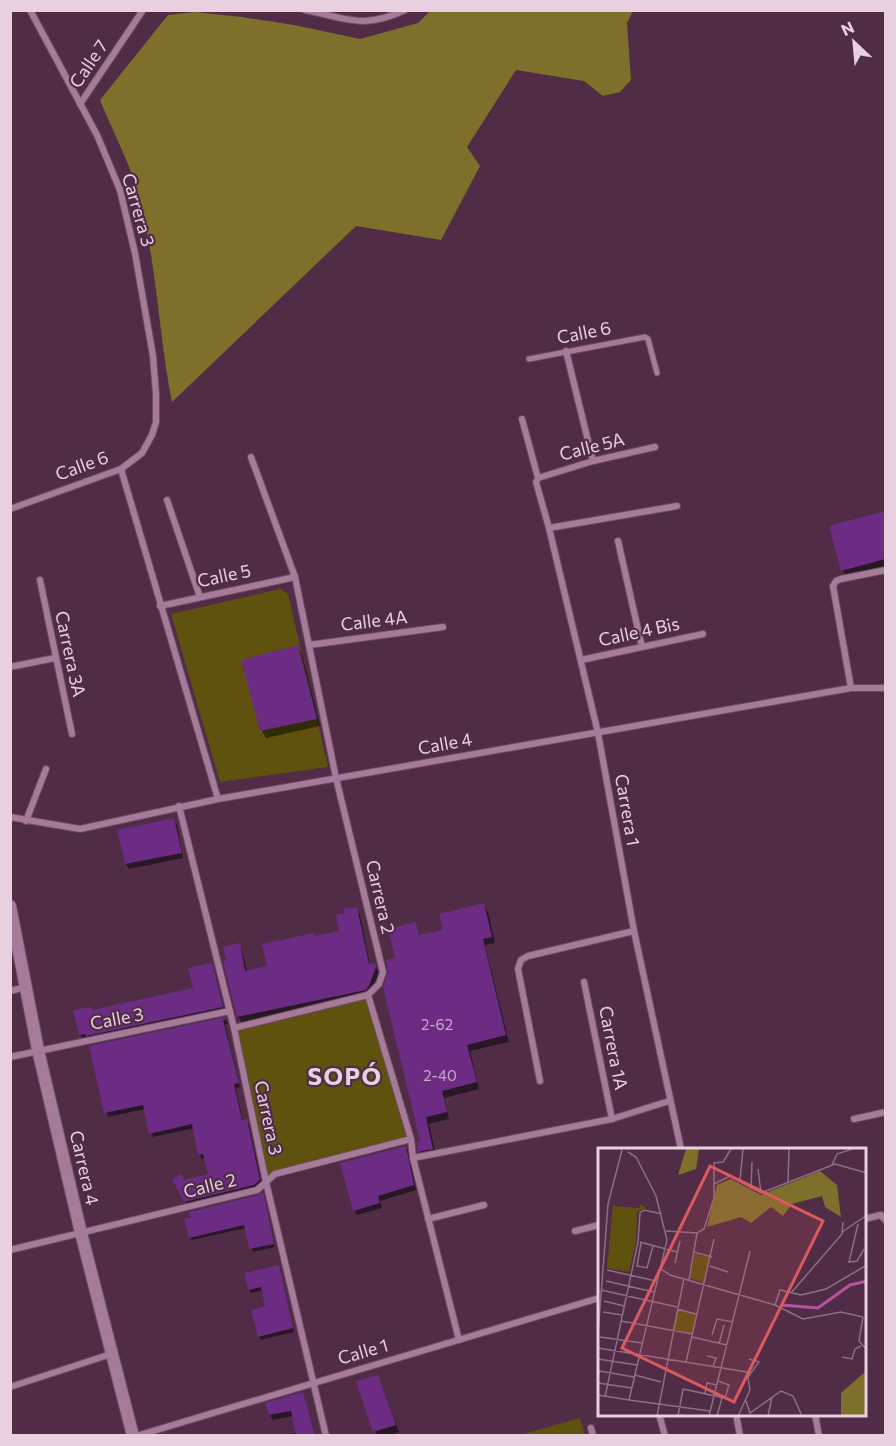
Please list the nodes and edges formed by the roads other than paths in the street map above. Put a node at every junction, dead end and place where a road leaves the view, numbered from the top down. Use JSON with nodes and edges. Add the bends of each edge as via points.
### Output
{"nodes":[{"id":1,"x":30,"y":10,"type":"edge"},
{"id":2,"x":143,"y":10,"type":"edge"},
{"id":3,"x":305,"y":10,"type":"edge"},
{"id":4,"x":405,"y":10,"type":"edge"},
{"id":5,"x":330,"y":13,"type":"edge"},
{"id":6,"x":80,"y":104,"type":"junction"},
{"id":7,"x":566,"y":351,"type":"junction"},
{"id":8,"x":529,"y":359,"type":"dead end"},
{"id":9,"x":657,"y":373,"type":"dead end"},
{"id":10,"x":522,"y":419,"type":"dead end"},
{"id":11,"x":152,"y":435,"type":"joint"},
{"id":12,"x":655,"y":447,"type":"dead end"},
{"id":13,"x":251,"y":457,"type":"dead end"},
{"id":14,"x":593,"y":460,"type":"junction"},
{"id":15,"x":121,"y":469,"type":"junction"},
{"id":16,"x":538,"y":478,"type":"junction"},
{"id":17,"x":167,"y":500,"type":"dead end"},
{"id":18,"x":677,"y":507,"type":"dead end"},
{"id":19,"x":10,"y":509,"type":"edge"},
{"id":20,"x":549,"y":528,"type":"junction"},
{"id":21,"x":618,"y":542,"type":"dead end"},
{"id":22,"x":885,"y":570,"type":"edge"},
{"id":23,"x":295,"y":577,"type":"junction"},
{"id":24,"x":39,"y":580,"type":"dead end"},
{"id":25,"x":200,"y":597,"type":"junction"},
{"id":26,"x":160,"y":606,"type":"junction"},
{"id":27,"x":443,"y":627,"type":"dead end"},
{"id":28,"x":702,"y":634,"type":"dead end"},
{"id":29,"x":309,"y":645,"type":"junction"},
{"id":30,"x":642,"y":647,"type":"junction"},
{"id":31,"x":55,"y":658,"type":"junction"},
{"id":32,"x":581,"y":660,"type":"junction"},
{"id":33,"x":10,"y":667,"type":"edge"},
{"id":34,"x":851,"y":688,"type":"junction"},
{"id":35,"x":885,"y":688,"type":"edge"},
{"id":36,"x":598,"y":733,"type":"junction"},
{"id":37,"x":72,"y":734,"type":"dead end"},
{"id":38,"x":46,"y":769,"type":"dead end"},
{"id":39,"x":336,"y":778,"type":"junction"},
{"id":40,"x":218,"y":799,"type":"junction"},
{"id":41,"x":179,"y":807,"type":"junction"},
{"id":42,"x":10,"y":817,"type":"edge"},
{"id":43,"x":26,"y":821,"type":"junction"},
{"id":44,"x":11,"y":910,"type":"edge"},
{"id":45,"x":634,"y":932,"type":"junction"},
{"id":46,"x":584,"y":982,"type":"dead end"},
{"id":47,"x":26,"y":987,"type":"junction"},
{"id":48,"x":10,"y":991,"type":"edge"},
{"id":49,"x":368,"y":995,"type":"junction"},
{"id":50,"x":230,"y":1011,"type":"junction"},
{"id":51,"x":234,"y":1028,"type":"junction"},
{"id":52,"x":38,"y":1050,"type":"junction"},
{"id":53,"x":10,"y":1057,"type":"edge"},
{"id":54,"x":540,"y":1081,"type":"dead end"},
{"id":55,"x":669,"y":1101,"type":"junction"},
{"id":56,"x":885,"y":1112,"type":"edge"},
{"id":57,"x":612,"y":1119,"type":"junction"},
{"id":58,"x":854,"y":1119,"type":"dead end"},
{"id":59,"x":411,"y":1139,"type":"junction"},
{"id":60,"x":681,"y":1148,"type":"edge"},
{"id":61,"x":413,"y":1158,"type":"junction"},
{"id":62,"x":266,"y":1182,"type":"junction"},
{"id":63,"x":484,"y":1205,"type":"dead end"},
{"id":64,"x":428,"y":1219,"type":"junction"},
{"id":65,"x":866,"y":1219,"type":"edge"},
{"id":66,"x":885,"y":1221,"type":"edge"},
{"id":67,"x":598,"y":1225,"type":"edge"},
{"id":68,"x":575,"y":1231,"type":"dead end"},
{"id":69,"x":81,"y":1233,"type":"junction"},
{"id":70,"x":10,"y":1250,"type":"edge"},
{"id":71,"x":598,"y":1298,"type":"edge"},
{"id":72,"x":459,"y":1340,"type":"junction"},
{"id":73,"x":111,"y":1354,"type":"junction"},
{"id":74,"x":312,"y":1383,"type":"junction"},
{"id":75,"x":10,"y":1387,"type":"edge"},
{"id":76,"x":660,"y":1416,"type":"edge"},
{"id":77,"x":736,"y":1416,"type":"edge"},
{"id":78,"x":815,"y":1416,"type":"edge"},
{"id":79,"x":591,"y":1428,"type":"dead end"},
{"id":80,"x":134,"y":1436,"type":"edge"},
{"id":81,"x":326,"y":1436,"type":"edge"},
{"id":82,"x":593,"y":1436,"type":"edge"},
{"id":83,"x":665,"y":1436,"type":"edge"},
{"id":84,"x":740,"y":1436,"type":"edge"},
{"id":85,"x":819,"y":1436,"type":"edge"}],
"edges":[{"from":1,"to":6,"type":"street","name":"Carrera 3"},
{"from":2,"to":6,"type":"street","name":"Calle 7"},
{"from":3,"to":5,"type":"street"},
{"from":4,"to":5,"type":"street","via":[[366,23]]},
{"from":6,"to":11,"type":"street","name":"Carrera 3","via":[[120,190],[135,253],[153,356],[156,422]]},
{"from":7,"to":8,"type":"street","name":"Calle 6"},
{"from":7,"to":9,"type":"street","name":"Calle 6","via":[[645,337]]},
{"from":7,"to":14,"type":"street"},
{"from":10,"to":16,"type":"street","name":"Carrera 1"},
{"from":11,"to":15,"type":"street","name":"Calle 6","via":[[142,453]]},
{"from":12,"to":14,"type":"street","name":"Calle 5A"},
{"from":13,"to":23,"type":"street","name":"Carrera 2"},
{"from":14,"to":16,"type":"street","name":"Calle 5A"},
{"from":15,"to":19,"type":"street","name":"Calle 6"},
{"from":15,"to":26,"type":"street"},
{"from":16,"to":20,"type":"street","name":"Carrera 1"},
{"from":17,"to":25,"type":"street"},
{"from":18,"to":20,"type":"street"},
{"from":20,"to":32,"type":"street","name":"Carrera 1"},
{"from":21,"to":30,"type":"street"},
{"from":22,"to":34,"type":"street","via":[[841,579],[833,586]]},
{"from":23,"to":25,"type":"street","name":"Calle 5"},
{"from":23,"to":29,"type":"street","name":"Carrera 2"},
{"from":24,"to":31,"type":"street","name":"Carrera 3A"},
{"from":25,"to":26,"type":"street","name":"Calle 5"},
{"from":26,"to":40,"type":"street"},
{"from":27,"to":29,"type":"street","name":"Calle 4A"},
{"from":28,"to":30,"type":"street","name":"Calle 4 Bis"},
{"from":29,"to":39,"type":"street","name":"Carrera 2"},
{"from":30,"to":32,"type":"street","name":"Calle 4 Bis"},
{"from":31,"to":33,"type":"street"},
{"from":31,"to":37,"type":"street","name":"Carrera 3A"},
{"from":32,"to":36,"type":"street","name":"Carrera 1"},
{"from":34,"to":35,"type":"street","name":"Calle 4"},
{"from":34,"to":36,"type":"street","name":"Calle 4"},
{"from":36,"to":39,"type":"street","name":"Calle 4"},
{"from":36,"to":45,"type":"street","name":"Carrera 1"},
{"from":38,"to":43,"type":"street"},
{"from":39,"to":40,"type":"street","name":"Calle 4"},
{"from":39,"to":49,"type":"street","name":"Carrera 2","via":[[383,972],[379,984]]},
{"from":40,"to":41,"type":"street","name":"Calle 4"},
{"from":41,"to":43,"type":"street","name":"Calle 4","via":[[80,829]]},
{"from":41,"to":50,"type":"street","name":"Carrera 3"},
{"from":42,"to":43,"type":"street","name":"Calle 4"},
{"from":44,"to":47,"type":"main road","name":"Carrera 4"},
{"from":45,"to":54,"type":"street","via":[[521,960],[518,969]]},
{"from":45,"to":55,"type":"street","name":"Carrera 1"},
{"from":46,"to":57,"type":"street","name":"Carrera 1A"},
{"from":47,"to":48,"type":"street"},
{"from":47,"to":52,"type":"main road","name":"Carrera 4"},
{"from":49,"to":51,"type":"street"},
{"from":49,"to":59,"type":"street"},
{"from":50,"to":51,"type":"street","name":"Carrera 3"},
{"from":50,"to":52,"type":"street","name":"Calle 3"},
{"from":51,"to":62,"type":"street","name":"Carrera 3"},
{"from":52,"to":53,"type":"street","name":"Calle 3"},
{"from":52,"to":69,"type":"main road","name":"Carrera 4"},
{"from":55,"to":57,"type":"street"},
{"from":55,"to":60,"type":"street","name":"Carrera 1"},
{"from":56,"to":58,"type":"street"},
{"from":57,"to":61,"type":"street"},
{"from":59,"to":61,"type":"street"},
{"from":59,"to":62,"type":"street","name":"Calle 2","via":[[275,1173]]},
{"from":61,"to":64,"type":"street"},
{"from":62,"to":69,"type":"street","name":"Calle 2","via":[[257,1190]]},
{"from":62,"to":74,"type":"street","name":"Carrera 3"},
{"from":63,"to":64,"type":"street"},
{"from":64,"to":72,"type":"street"},
{"from":65,"to":66,"type":"street","via":[[881,1215]]},
{"from":67,"to":68,"type":"street"},
{"from":69,"to":70,"type":"street","name":"Calle 2"},
{"from":69,"to":73,"type":"main road","name":"Carrera 4"},
{"from":71,"to":72,"type":"street","name":"Calle 1"},
{"from":72,"to":74,"type":"street","name":"Calle 1"},
{"from":73,"to":75,"type":"street"},
{"from":73,"to":80,"type":"main road","name":"Carrera 4"},
{"from":74,"to":80,"type":"street","name":"Calle 1"},
{"from":74,"to":81,"type":"street","name":"Carrera 3"},
{"from":76,"to":83,"type":"street"},
{"from":77,"to":84,"type":"street"},
{"from":78,"to":85,"type":"street"},
{"from":79,"to":82,"type":"street"}]}
